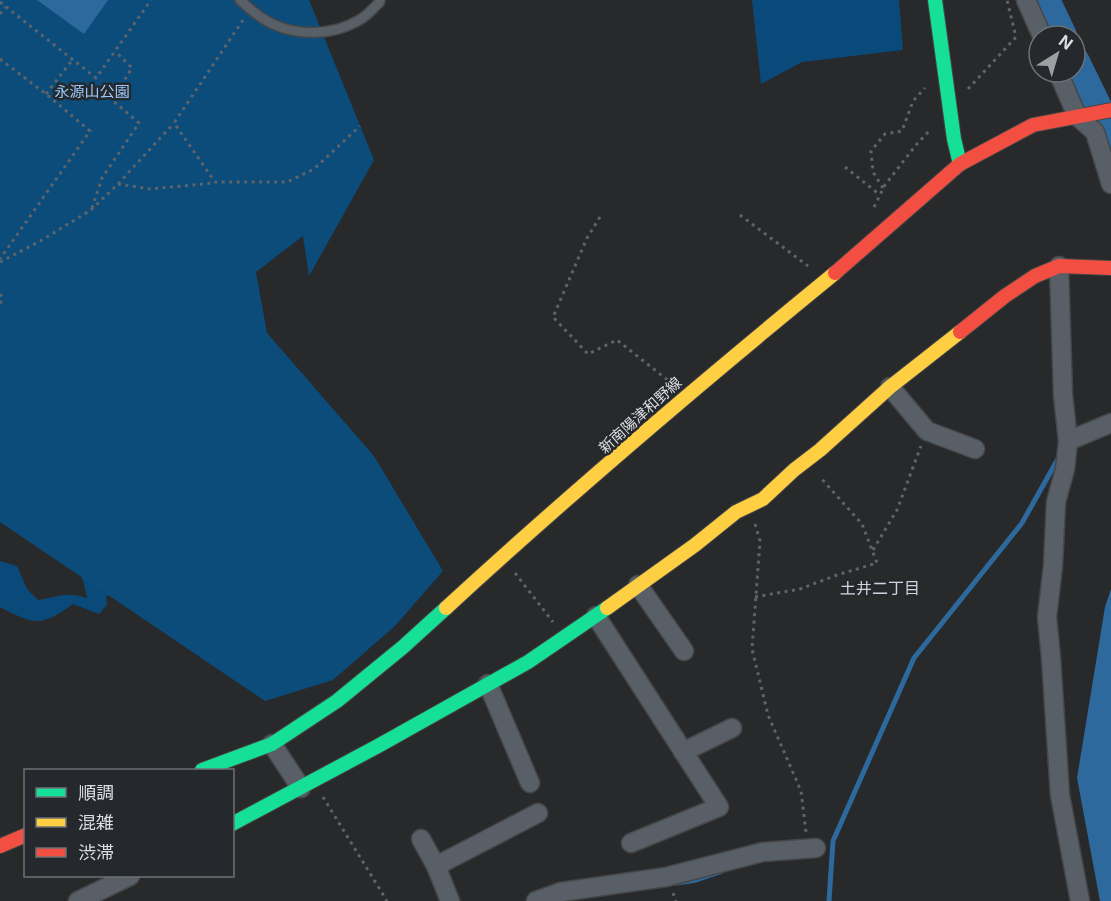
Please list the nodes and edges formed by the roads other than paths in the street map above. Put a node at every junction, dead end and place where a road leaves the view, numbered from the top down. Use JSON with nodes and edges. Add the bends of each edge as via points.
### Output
{"nodes":[{"id":1,"x":240,"y":0,"type":"edge"},
{"id":2,"x":380,"y":0,"type":"edge"},
{"id":3,"x":935,"y":0,"type":"edge"},
{"id":4,"x":1026,"y":0,"type":"edge"},
{"id":5,"x":1037,"y":24,"type":"edge"},
{"id":6,"x":1065,"y":84,"type":"edge"},
{"id":7,"x":1111,"y":110,"type":"edge"},
{"id":8,"x":1083,"y":115,"type":"junction"},
{"id":9,"x":960,"y":164,"type":"junction"},
{"id":10,"x":1111,"y":184,"type":"edge"},
{"id":11,"x":1059,"y":266,"type":"junction"},
{"id":12,"x":1111,"y":268,"type":"edge"},
{"id":13,"x":890,"y":387,"type":"junction"},
{"id":14,"x":1111,"y":423,"type":"edge"},
{"id":15,"x":1068,"y":441,"type":"junction"},
{"id":16,"x":975,"y":449,"type":"dead end"},
{"id":17,"x":638,"y":585,"type":"junction"},
{"id":18,"x":596,"y":616,"type":"junction"},
{"id":19,"x":684,"y":651,"type":"dead end"},
{"id":20,"x":488,"y":684,"type":"junction"},
{"id":21,"x":732,"y":728,"type":"dead end"},
{"id":22,"x":273,"y":744,"type":"junction"},
{"id":23,"x":683,"y":752,"type":"junction"},
{"id":24,"x":207,"y":769,"type":"edge"},
{"id":25,"x":531,"y":773,"type":"dead end"},
{"id":26,"x":305,"y":785,"type":"junction"},
{"id":27,"x":538,"y":813,"type":"dead end"},
{"id":28,"x":234,"y":823,"type":"edge"},
{"id":29,"x":24,"y":836,"type":"edge"},
{"id":30,"x":421,"y":839,"type":"dead end"},
{"id":31,"x":631,"y":843,"type":"dead end"},
{"id":32,"x":0,"y":846,"type":"edge"},
{"id":33,"x":812,"y":848,"type":"road end"},
{"id":34,"x":436,"y":866,"type":"junction"},
{"id":35,"x":128,"y":877,"type":"edge"},
{"id":36,"x":78,"y":901,"type":"edge"},
{"id":37,"x":450,"y":901,"type":"edge"},
{"id":38,"x":536,"y":901,"type":"edge"},
{"id":39,"x":1080,"y":901,"type":"edge"}],
"edges":[{"from":1,"to":2,"type":"lane","via":[[263,19],[307,33],[345,27],[362,19]]},
{"from":3,"to":9,"type":"street"},
{"from":4,"to":5,"type":"street"},
{"from":6,"to":8,"type":"street"},
{"from":7,"to":8,"type":"street","name":"新南陽津和野線"},
{"from":8,"to":9,"type":"street","name":"新南陽津和野線","via":[[1033,125]]},
{"from":8,"to":10,"type":"street","via":[[1095,132]]},
{"from":9,"to":22,"type":"street","name":"新南陽津和野線","via":[[713,373],[403,647],[337,701]]},
{"from":11,"to":12,"type":"street"},
{"from":11,"to":13,"type":"street","via":[[1005,296]]},
{"from":11,"to":15,"type":"street"},
{"from":13,"to":16,"type":"street","via":[[927,431]]},
{"from":13,"to":17,"type":"street","via":[[763,499],[736,512]]},
{"from":14,"to":15,"type":"street"},
{"from":15,"to":39,"type":"street","via":[[1056,502],[1047,617],[1060,795]]},
{"from":17,"to":18,"type":"street"},
{"from":17,"to":19,"type":"street"},
{"from":18,"to":20,"type":"street"},
{"from":18,"to":23,"type":"street"},
{"from":20,"to":25,"type":"street"},
{"from":20,"to":26,"type":"street"},
{"from":21,"to":23,"type":"street"},
{"from":22,"to":24,"type":"street","name":"新南陽津和野線"},
{"from":22,"to":26,"type":"street"},
{"from":23,"to":31,"type":"street","via":[[719,807]]},
{"from":26,"to":28,"type":"street"},
{"from":27,"to":34,"type":"street"},
{"from":29,"to":32,"type":"street"},
{"from":30,"to":34,"type":"street"},
{"from":33,"to":38,"type":"street","via":[[763,852],[666,878],[561,891]]},
{"from":34,"to":37,"type":"street"},
{"from":35,"to":36,"type":"street"}]}
